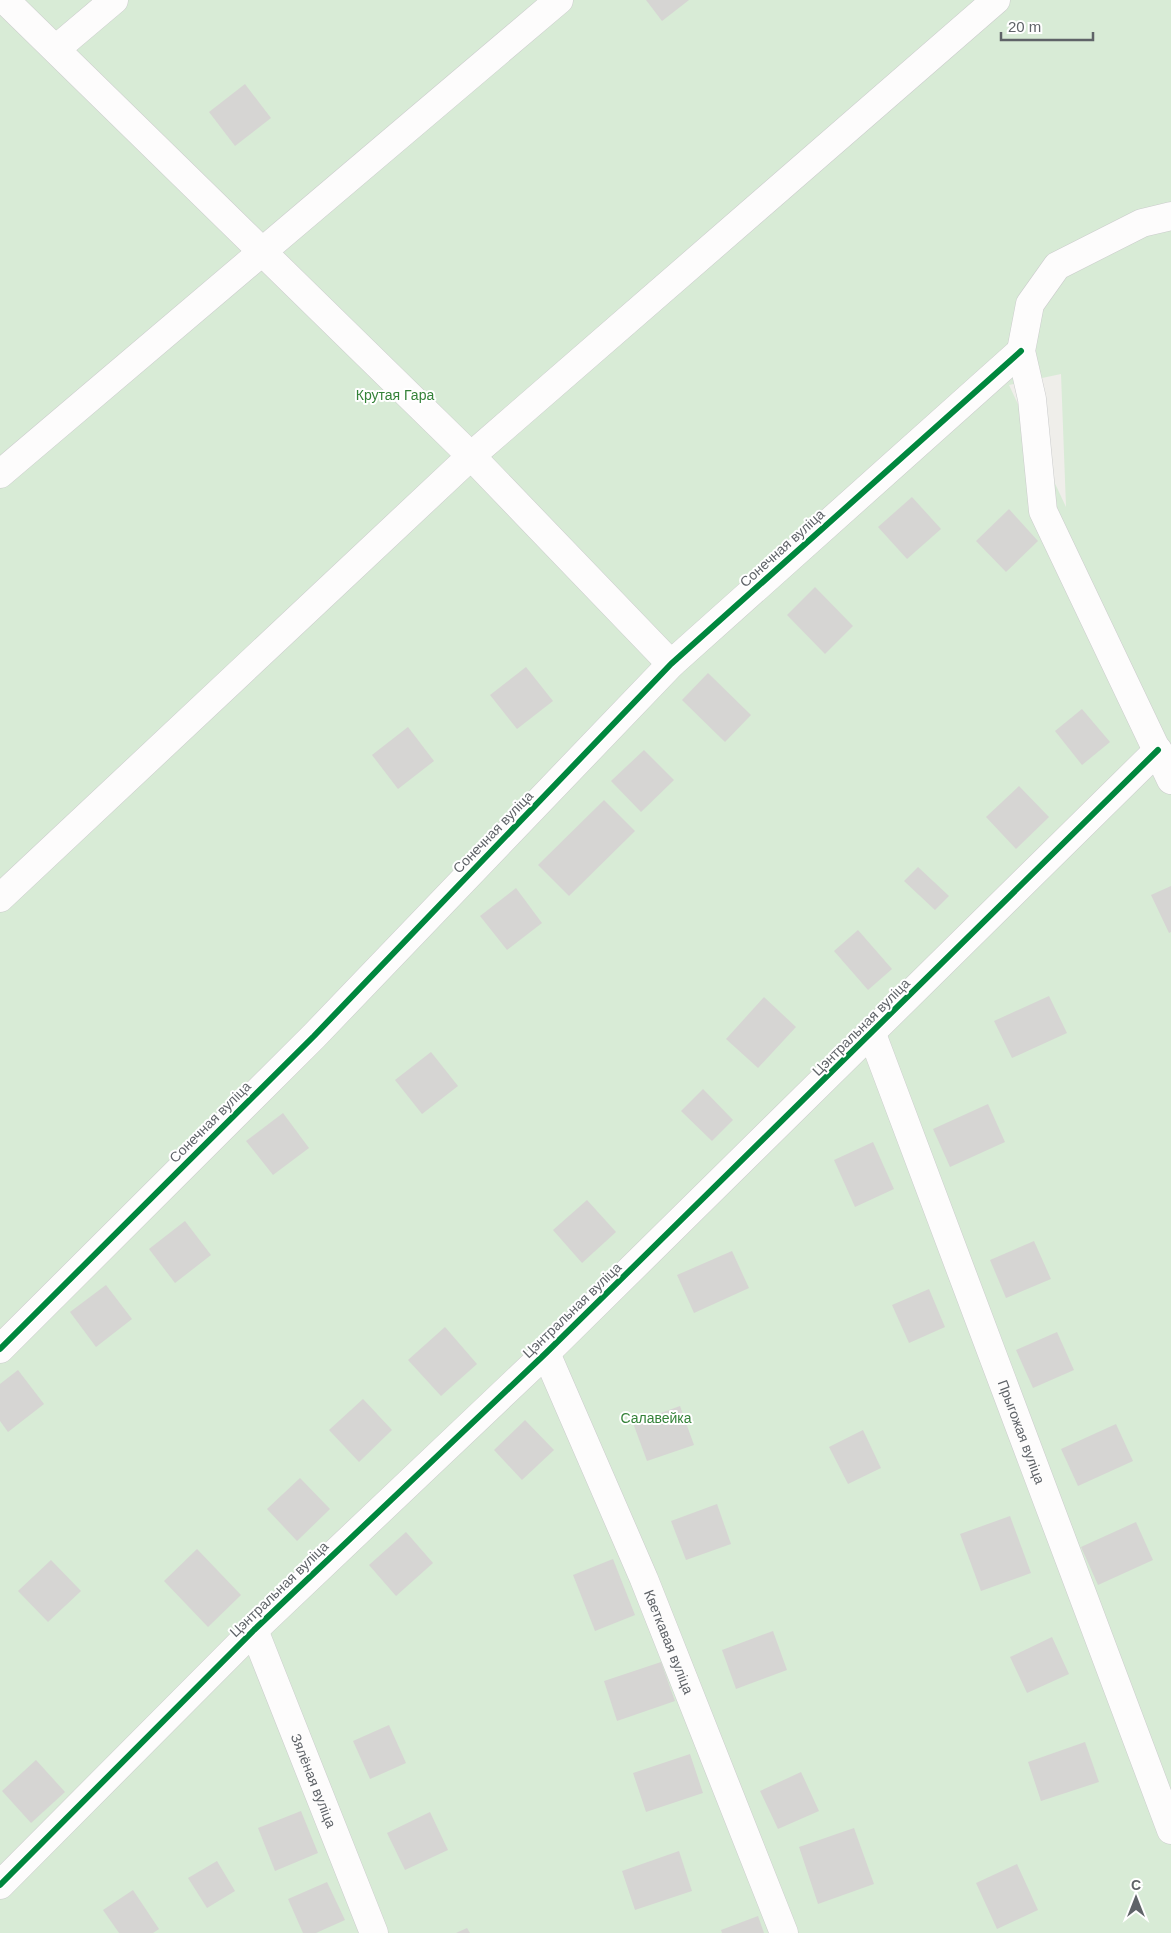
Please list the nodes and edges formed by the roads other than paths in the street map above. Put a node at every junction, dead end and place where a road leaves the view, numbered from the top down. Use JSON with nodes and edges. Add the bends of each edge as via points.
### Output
{"nodes":[{"id":1,"x":5,"y":0,"type":"edge"},
{"id":2,"x":114,"y":0,"type":"edge"},
{"id":3,"x":559,"y":0,"type":"edge"},
{"id":4,"x":996,"y":0,"type":"edge"},
{"id":5,"x":56,"y":49,"type":"junction"},
{"id":6,"x":1171,"y":216,"type":"edge"},
{"id":7,"x":264,"y":252,"type":"junction"},
{"id":8,"x":1021,"y":351,"type":"junction"},
{"id":9,"x":471,"y":456,"type":"junction"},
{"id":10,"x":0,"y":474,"type":"edge"},
{"id":11,"x":671,"y":664,"type":"junction"},
{"id":12,"x":1158,"y":750,"type":"junction"},
{"id":13,"x":1171,"y":780,"type":"edge"},
{"id":14,"x":0,"y":898,"type":"edge"},
{"id":15,"x":872,"y":1034,"type":"junction"},
{"id":16,"x":0,"y":1349,"type":"edge"},
{"id":17,"x":546,"y":1353,"type":"junction"},
{"id":18,"x":254,"y":1630,"type":"junction"},
{"id":19,"x":1171,"y":1830,"type":"edge"},
{"id":20,"x":0,"y":1885,"type":"edge"},
{"id":21,"x":374,"y":1933,"type":"edge"},
{"id":22,"x":784,"y":1933,"type":"edge"}],
"edges":[{"from":1,"to":5,"type":"street"},
{"from":2,"to":5,"type":"street"},
{"from":3,"to":7,"type":"street"},
{"from":4,"to":9,"type":"street"},
{"from":5,"to":7,"type":"street"},
{"from":6,"to":8,"type":"street","via":[[1142,224],[1057,266],[1030,304]]},
{"from":7,"to":9,"type":"street"},
{"from":7,"to":10,"type":"street"},
{"from":8,"to":11,"type":"street","name":"Сонечная вуліца"},
{"from":8,"to":12,"type":"street","via":[[1032,399],[1043,511]]},
{"from":9,"to":11,"type":"street"},
{"from":9,"to":14,"type":"street"},
{"from":11,"to":16,"type":"street","name":"Сонечная вуліца","via":[[314,1036]]},
{"from":12,"to":13,"type":"street"},
{"from":12,"to":15,"type":"street","name":"Цэнтральная вуліца"},
{"from":15,"to":17,"type":"street","name":"Цэнтральная вуліца"},
{"from":15,"to":19,"type":"street","name":"Прыгожая вуліца"},
{"from":17,"to":18,"type":"street","name":"Цэнтральная вуліца"},
{"from":17,"to":22,"type":"street","name":"Кветкавая вуліца","via":[[644,1579]]},
{"from":18,"to":20,"type":"street","name":"Цэнтральная вуліца"},
{"from":18,"to":21,"type":"street","name":"Зялёная вуліца"}]}
